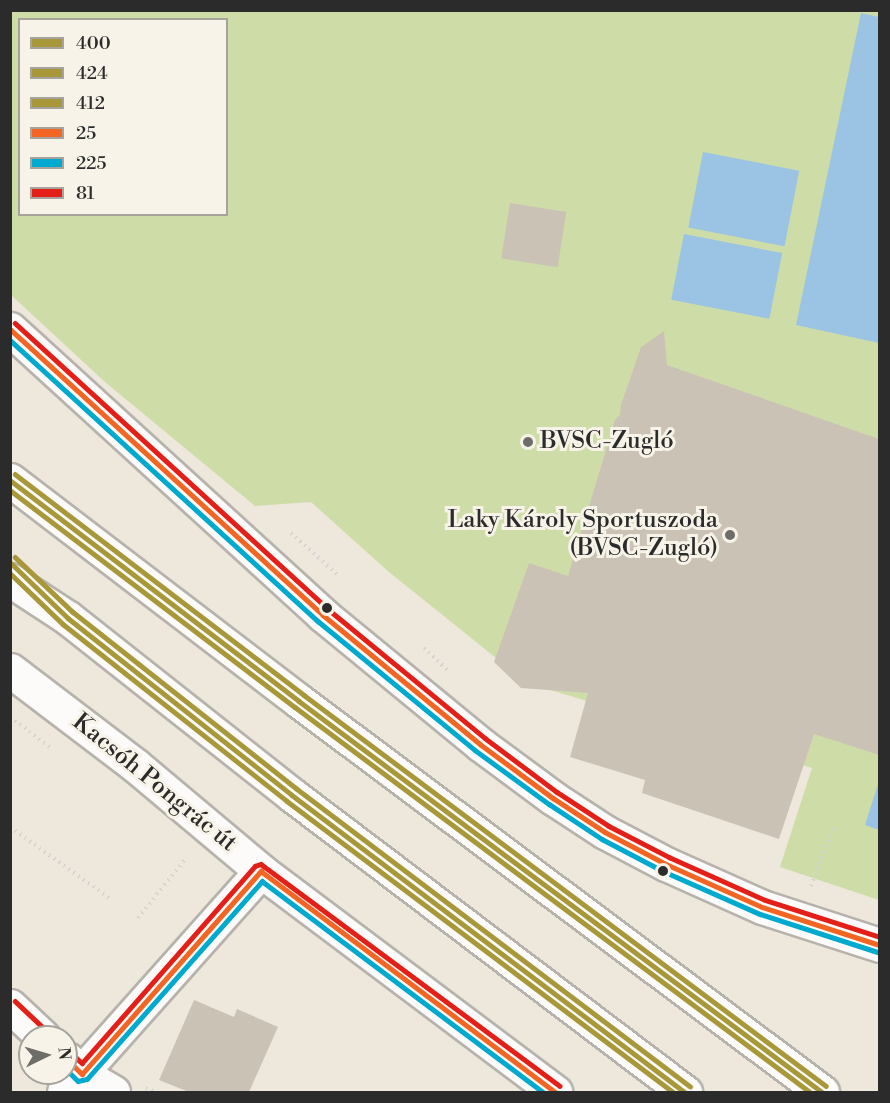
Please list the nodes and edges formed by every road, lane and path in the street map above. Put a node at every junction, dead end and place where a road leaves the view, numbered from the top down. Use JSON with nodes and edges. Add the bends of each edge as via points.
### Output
{"nodes":[{"id":1,"x":10,"y":329,"type":"edge"},
{"id":2,"x":10,"y":480,"type":"edge"},
{"id":3,"x":291,"y":533,"type":"dead end"},
{"id":4,"x":10,"y":562,"type":"edge"},
{"id":5,"x":340,"y":578,"type":"dead end"},
{"id":6,"x":10,"y":580,"type":"edge"},
{"id":7,"x":68,"y":618,"type":"junction"},
{"id":8,"x":424,"y":648,"type":"dead end"},
{"id":9,"x":10,"y":670,"type":"edge"},
{"id":10,"x":453,"y":675,"type":"dead end"},
{"id":11,"x":834,"y":826,"type":"dead end"},
{"id":12,"x":10,"y":827,"type":"edge"},
{"id":13,"x":186,"y":858,"type":"dead end"},
{"id":14,"x":261,"y":871,"type":"junction"},
{"id":15,"x":811,"y":886,"type":"dead end"},
{"id":16,"x":111,"y":899,"type":"dead end"},
{"id":17,"x":138,"y":918,"type":"dead end"},
{"id":18,"x":879,"y":945,"type":"edge"},
{"id":19,"x":10,"y":1006,"type":"edge"},
{"id":20,"x":30,"y":1025,"type":"edge"},
{"id":21,"x":78,"y":1067,"type":"edge"},
{"id":22,"x":78,"y":1078,"type":"edge"},
{"id":23,"x":145,"y":1088,"type":"dead end"},
{"id":24,"x":113,"y":1092,"type":"edge"},
{"id":25,"x":155,"y":1092,"type":"edge"},
{"id":26,"x":555,"y":1092,"type":"edge"},
{"id":27,"x":685,"y":1092,"type":"edge"},
{"id":28,"x":822,"y":1092,"type":"edge"}],
"edges":[{"from":1,"to":18,"type":"street","via":[[323,615],[480,744],[553,798],[605,832],[666,864],[762,907]]},
{"from":2,"to":28,"type":"street"},
{"from":3,"to":5,"type":"path"},
{"from":4,"to":7,"type":"street"},
{"from":6,"to":7,"type":"street"},
{"from":7,"to":27,"type":"street","via":[[292,795]]},
{"from":8,"to":10,"type":"path"},
{"from":9,"to":14,"type":"street","name":"Kacsóh Pongrác út","via":[[136,766]]},
{"from":11,"to":15,"type":"path"},
{"from":12,"to":16,"type":"path"},
{"from":13,"to":17,"type":"path"},
{"from":14,"to":21,"type":"street"},
{"from":14,"to":26,"type":"street","name":"Kacsóh Pongrác út"},
{"from":19,"to":20,"type":"street"},
{"from":22,"to":24,"type":"street"},
{"from":23,"to":25,"type":"path"}]}
